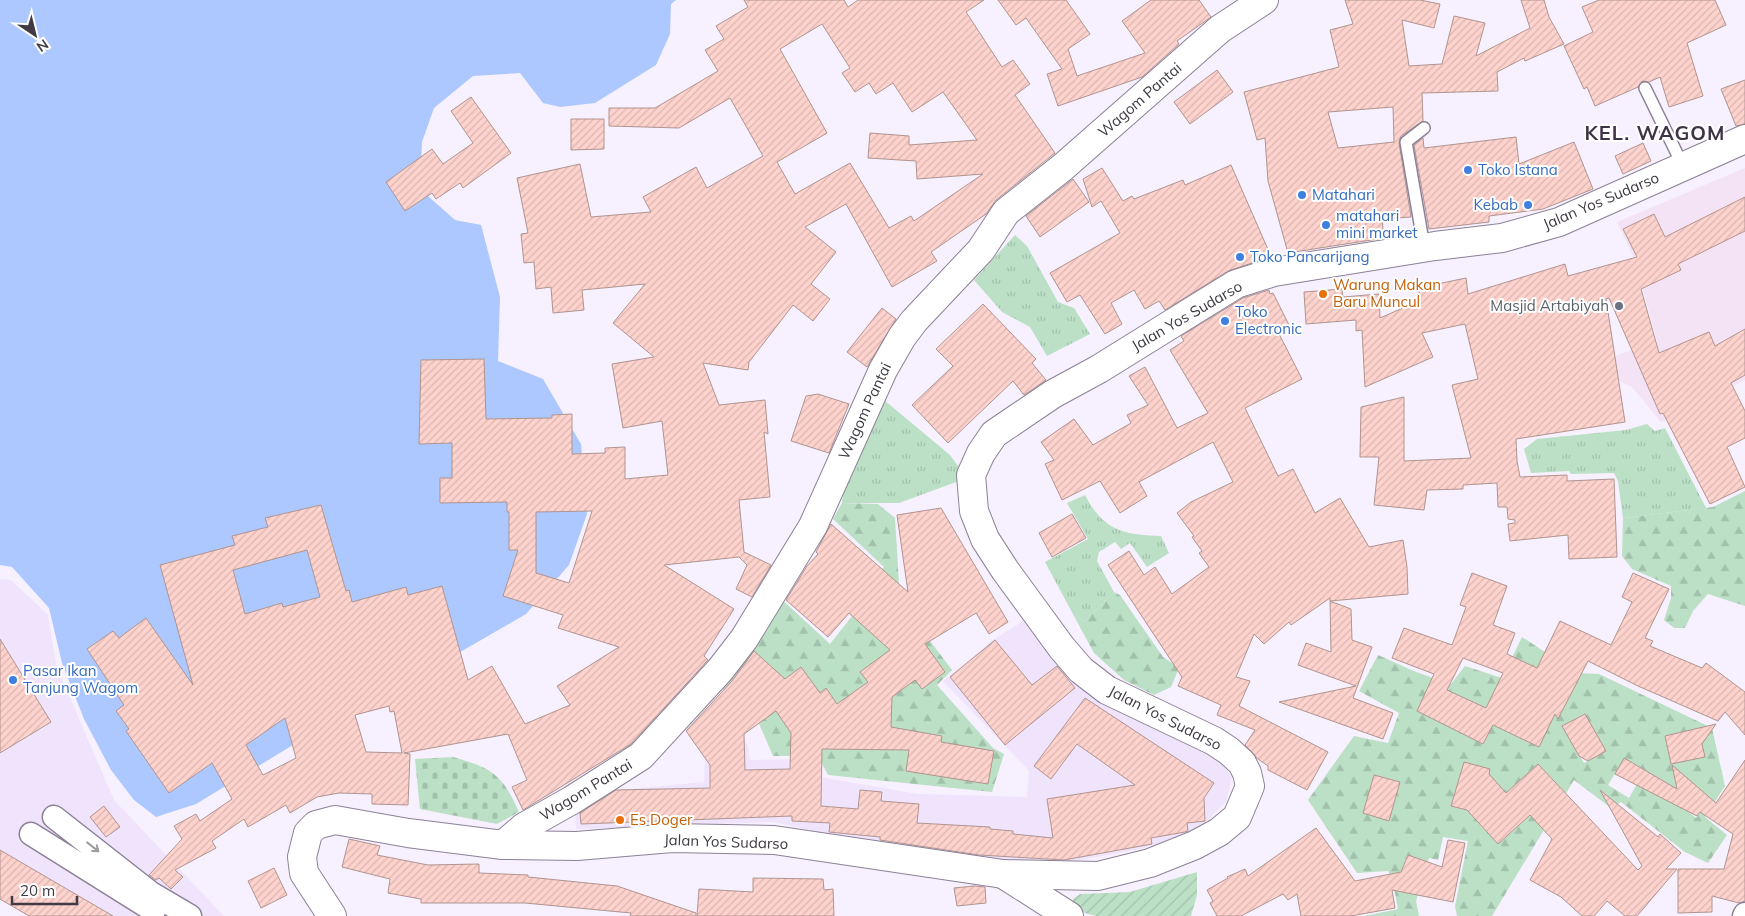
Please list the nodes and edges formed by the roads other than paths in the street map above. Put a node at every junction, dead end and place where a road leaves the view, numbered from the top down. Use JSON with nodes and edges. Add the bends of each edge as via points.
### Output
{"nodes":[{"id":1,"x":1264,"y":0,"type":"edge"},
{"id":2,"x":1645,"y":88,"type":"dead end"},
{"id":3,"x":1424,"y":128,"type":"dead end"},
{"id":4,"x":1745,"y":139,"type":"edge"},
{"id":5,"x":1683,"y":166,"type":"junction"},
{"id":6,"x":1424,"y":247,"type":"junction"},
{"id":7,"x":54,"y":817,"type":"dead end"},
{"id":8,"x":31,"y":834,"type":"dead end"},
{"id":9,"x":504,"y":845,"type":"junction"},
{"id":10,"x":1003,"y":874,"type":"junction"},
{"id":11,"x":144,"y":897,"type":"junction"},
{"id":12,"x":161,"y":916,"type":"edge"},
{"id":13,"x":190,"y":916,"type":"edge"},
{"id":14,"x":332,"y":916,"type":"edge"},
{"id":15,"x":1069,"y":916,"type":"edge"}],
"edges":[{"from":1,"to":9,"type":"main road","name":"Wagom Pantai","via":[[1220,29],[1063,167],[1006,212],[981,250],[902,337],[875,386],[813,526],[744,639],[720,670],[641,756],[524,827]]},
{"from":2,"to":5,"type":"lane"},
{"from":3,"to":6,"type":"lane","via":[[1406,142]]},
{"from":4,"to":5,"type":"main road","name":"Jalan Yos Sudarso"},
{"from":5,"to":6,"type":"main road","name":"Jalan Yos Sudarso","via":[[1559,222],[1502,238]]},
{"from":6,"to":10,"type":"main road","name":"Jalan Yos Sudarso","via":[[1274,272],[1236,284],[1053,394],[994,434],[981,453],[971,476],[974,510],[985,539],[1062,648],[1081,670],[1107,690],[1229,751],[1242,763],[1250,786],[1237,816],[1227,826],[1195,845],[1150,863],[1098,876]]},
{"from":7,"to":11,"type":"street","one_way":true},
{"from":8,"to":11,"type":"street"},
{"from":9,"to":10,"type":"main road","name":"Jalan Yos Sudarso","via":[[577,846],[672,838],[774,840]]},
{"from":9,"to":14,"type":"main road","name":"Jalan Yos Sudarso","via":[[408,833],[344,820],[325,821],[308,833],[303,845],[304,873]]},
{"from":10,"to":15,"type":"main road"},
{"from":11,"to":12,"type":"street"},
{"from":11,"to":13,"type":"street"}]}
